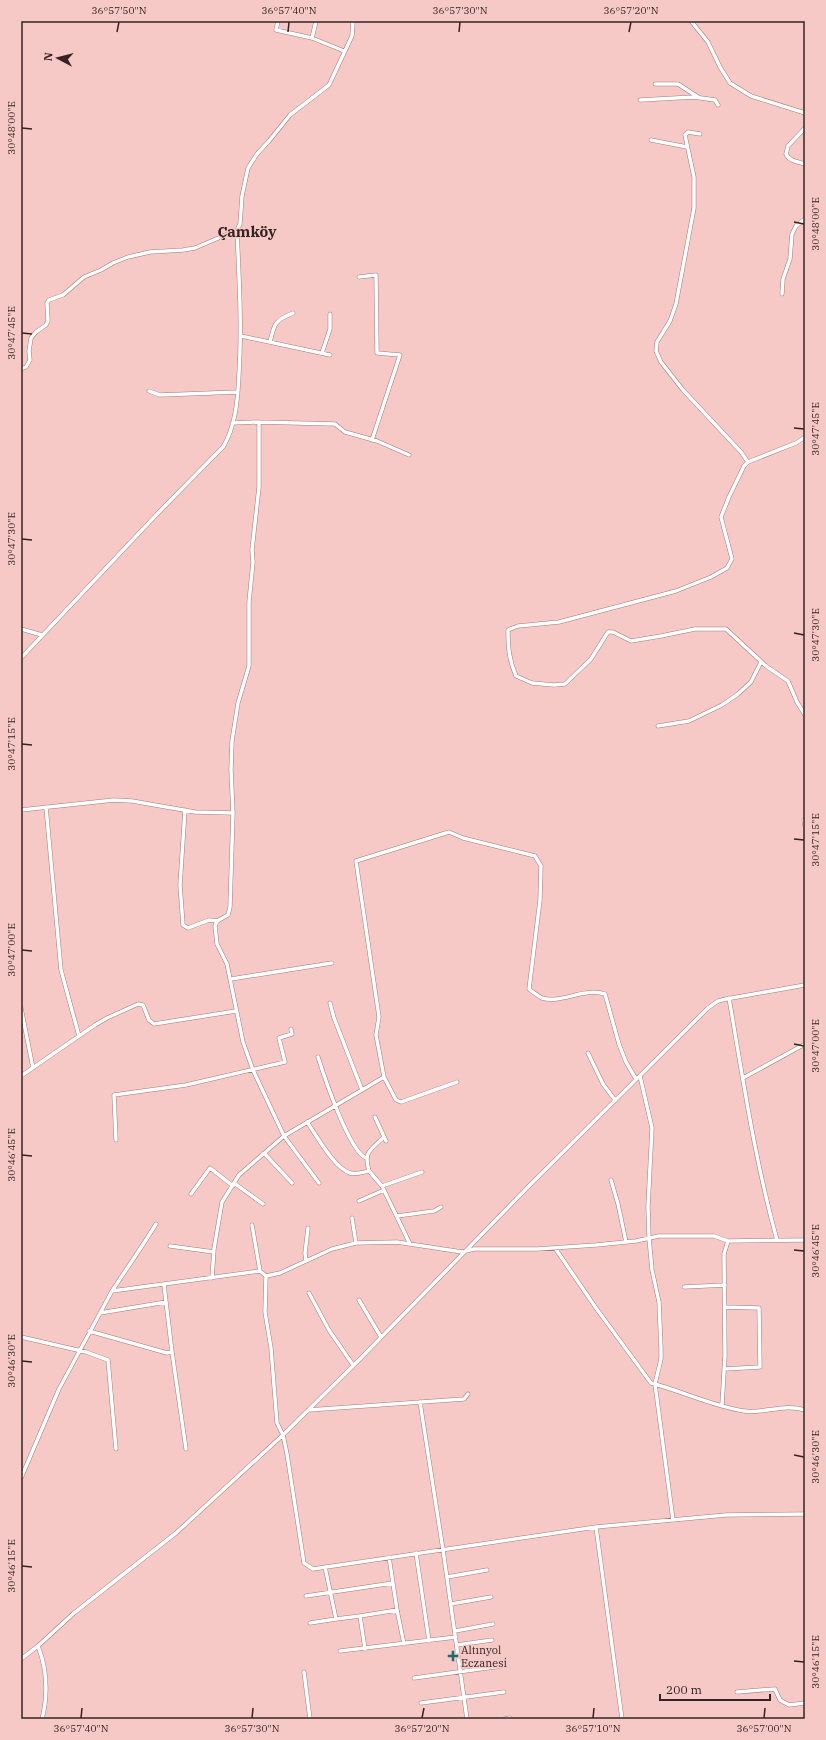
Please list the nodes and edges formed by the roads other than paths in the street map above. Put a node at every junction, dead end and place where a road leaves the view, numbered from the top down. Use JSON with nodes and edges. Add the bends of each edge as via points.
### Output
{"nodes":[{"id":1,"x":278,"y":21,"type":"edge"},
{"id":2,"x":316,"y":21,"type":"edge"},
{"id":3,"x":353,"y":21,"type":"edge"},
{"id":4,"x":691,"y":21,"type":"edge"},
{"id":5,"x":312,"y":38,"type":"junction"},
{"id":6,"x":344,"y":51,"type":"junction"},
{"id":7,"x":655,"y":84,"type":"dead end"},
{"id":8,"x":699,"y":97,"type":"junction"},
{"id":9,"x":640,"y":100,"type":"dead end"},
{"id":10,"x":718,"y":105,"type":"dead end"},
{"id":11,"x":805,"y":113,"type":"edge"},
{"id":12,"x":805,"y":128,"type":"edge"},
{"id":13,"x":700,"y":134,"type":"dead end"},
{"id":14,"x":651,"y":140,"type":"dead end"},
{"id":15,"x":687,"y":147,"type":"junction"},
{"id":16,"x":805,"y":164,"type":"edge"},
{"id":17,"x":805,"y":220,"type":"edge"},
{"id":18,"x":237,"y":230,"type":"junction"},
{"id":19,"x":359,"y":277,"type":"dead end"},
{"id":20,"x":782,"y":294,"type":"dead end"},
{"id":21,"x":293,"y":313,"type":"dead end"},
{"id":22,"x":330,"y":314,"type":"dead end"},
{"id":23,"x":241,"y":336,"type":"junction"},
{"id":24,"x":270,"y":342,"type":"junction"},
{"id":25,"x":322,"y":354,"type":"junction"},
{"id":26,"x":330,"y":355,"type":"dead end"},
{"id":27,"x":21,"y":369,"type":"edge"},
{"id":28,"x":149,"y":391,"type":"dead end"},
{"id":29,"x":238,"y":392,"type":"junction"},
{"id":30,"x":259,"y":422,"type":"junction"},
{"id":31,"x":232,"y":423,"type":"junction"},
{"id":32,"x":805,"y":437,"type":"edge"},
{"id":33,"x":372,"y":440,"type":"junction"},
{"id":34,"x":410,"y":455,"type":"dead end"},
{"id":35,"x":748,"y":462,"type":"junction"},
{"id":36,"x":21,"y":629,"type":"edge"},
{"id":37,"x":42,"y":635,"type":"junction"},
{"id":38,"x":21,"y":658,"type":"edge"},
{"id":39,"x":761,"y":662,"type":"junction"},
{"id":40,"x":805,"y":715,"type":"edge"},
{"id":41,"x":658,"y":726,"type":"dead end"},
{"id":42,"x":46,"y":807,"type":"junction"},
{"id":43,"x":21,"y":810,"type":"edge"},
{"id":44,"x":185,"y":810,"type":"junction"},
{"id":45,"x":233,"y":813,"type":"junction"},
{"id":46,"x":804,"y":820,"type":"dead end"},
{"id":47,"x":805,"y":826,"type":"edge"},
{"id":48,"x":218,"y":921,"type":"junction"},
{"id":49,"x":332,"y":963,"type":"dead end"},
{"id":50,"x":231,"y":979,"type":"junction"},
{"id":51,"x":805,"y":986,"type":"edge"},
{"id":52,"x":729,"y":998,"type":"junction"},
{"id":53,"x":330,"y":1003,"type":"dead end"},
{"id":54,"x":21,"y":1008,"type":"edge"},
{"id":55,"x":236,"y":1011,"type":"junction"},
{"id":56,"x":291,"y":1029,"type":"dead end"},
{"id":57,"x":79,"y":1036,"type":"junction"},
{"id":58,"x":805,"y":1044,"type":"edge"},
{"id":59,"x":588,"y":1053,"type":"dead end"},
{"id":60,"x":318,"y":1057,"type":"dead end"},
{"id":61,"x":33,"y":1068,"type":"junction"},
{"id":62,"x":253,"y":1070,"type":"junction"},
{"id":63,"x":21,"y":1076,"type":"edge"},
{"id":64,"x":384,"y":1077,"type":"junction"},
{"id":65,"x":638,"y":1077,"type":"junction"},
{"id":66,"x":743,"y":1078,"type":"junction"},
{"id":67,"x":456,"y":1082,"type":"dead end"},
{"id":68,"x":362,"y":1090,"type":"junction"},
{"id":69,"x":615,"y":1100,"type":"junction"},
{"id":70,"x":334,"y":1106,"type":"junction"},
{"id":71,"x":375,"y":1117,"type":"dead end"},
{"id":72,"x":307,"y":1122,"type":"junction"},
{"id":73,"x":284,"y":1136,"type":"junction"},
{"id":74,"x":116,"y":1140,"type":"dead end"},
{"id":75,"x":264,"y":1153,"type":"junction"},
{"id":76,"x":366,"y":1158,"type":"junction"},
{"id":77,"x":369,"y":1171,"type":"junction"},
{"id":78,"x":422,"y":1172,"type":"dead end"},
{"id":79,"x":611,"y":1180,"type":"dead end"},
{"id":80,"x":292,"y":1183,"type":"dead end"},
{"id":81,"x":319,"y":1183,"type":"dead end"},
{"id":82,"x":233,"y":1184,"type":"junction"},
{"id":83,"x":382,"y":1186,"type":"junction"},
{"id":84,"x":384,"y":1190,"type":"junction"},
{"id":85,"x":191,"y":1194,"type":"dead end"},
{"id":86,"x":359,"y":1201,"type":"dead end"},
{"id":87,"x":263,"y":1204,"type":"dead end"},
{"id":88,"x":441,"y":1207,"type":"dead end"},
{"id":89,"x":397,"y":1216,"type":"junction"},
{"id":90,"x":352,"y":1218,"type":"dead end"},
{"id":91,"x":156,"y":1224,"type":"dead end"},
{"id":92,"x":252,"y":1225,"type":"dead end"},
{"id":93,"x":308,"y":1228,"type":"dead end"},
{"id":94,"x":649,"y":1238,"type":"junction"},
{"id":95,"x":777,"y":1240,"type":"junction"},
{"id":96,"x":805,"y":1240,"type":"edge"},
{"id":97,"x":728,"y":1241,"type":"junction"},
{"id":98,"x":626,"y":1242,"type":"junction"},
{"id":99,"x":356,"y":1243,"type":"junction"},
{"id":100,"x":410,"y":1244,"type":"junction"},
{"id":101,"x":170,"y":1246,"type":"dead end"},
{"id":102,"x":556,"y":1248,"type":"junction"},
{"id":103,"x":466,"y":1250,"type":"junction"},
{"id":104,"x":214,"y":1252,"type":"junction"},
{"id":105,"x":306,"y":1261,"type":"junction"},
{"id":106,"x":260,"y":1271,"type":"junction"},
{"id":107,"x":266,"y":1276,"type":"junction"},
{"id":108,"x":212,"y":1278,"type":"junction"},
{"id":109,"x":164,"y":1285,"type":"junction"},
{"id":110,"x":725,"y":1285,"type":"junction"},
{"id":111,"x":684,"y":1287,"type":"dead end"},
{"id":112,"x":112,"y":1291,"type":"junction"},
{"id":113,"x":309,"y":1293,"type":"dead end"},
{"id":114,"x":359,"y":1300,"type":"dead end"},
{"id":115,"x":166,"y":1302,"type":"junction"},
{"id":116,"x":725,"y":1307,"type":"junction"},
{"id":117,"x":100,"y":1313,"type":"junction"},
{"id":118,"x":89,"y":1331,"type":"junction"},
{"id":119,"x":21,"y":1337,"type":"edge"},
{"id":120,"x":381,"y":1337,"type":"junction"},
{"id":121,"x":78,"y":1350,"type":"junction"},
{"id":122,"x":172,"y":1352,"type":"junction"},
{"id":123,"x":353,"y":1365,"type":"junction"},
{"id":124,"x":724,"y":1368,"type":"junction"},
{"id":125,"x":655,"y":1384,"type":"junction"},
{"id":126,"x":468,"y":1394,"type":"dead end"},
{"id":127,"x":420,"y":1402,"type":"junction"},
{"id":128,"x":722,"y":1406,"type":"junction"},
{"id":129,"x":308,"y":1410,"type":"junction"},
{"id":130,"x":805,"y":1410,"type":"edge"},
{"id":131,"x":282,"y":1435,"type":"junction"},
{"id":132,"x":116,"y":1449,"type":"dead end"},
{"id":133,"x":186,"y":1449,"type":"dead end"},
{"id":134,"x":21,"y":1478,"type":"edge"},
{"id":135,"x":805,"y":1514,"type":"edge"},
{"id":136,"x":673,"y":1520,"type":"junction"},
{"id":137,"x":596,"y":1527,"type":"junction"},
{"id":138,"x":443,"y":1549,"type":"junction"},
{"id":139,"x":416,"y":1553,"type":"junction"},
{"id":140,"x":389,"y":1557,"type":"junction"},
{"id":141,"x":326,"y":1567,"type":"junction"},
{"id":142,"x":487,"y":1570,"type":"dead end"},
{"id":143,"x":447,"y":1577,"type":"junction"},
{"id":144,"x":393,"y":1583,"type":"junction"},
{"id":145,"x":330,"y":1593,"type":"junction"},
{"id":146,"x":306,"y":1596,"type":"dead end"},
{"id":147,"x":491,"y":1597,"type":"dead end"},
{"id":148,"x":451,"y":1604,"type":"junction"},
{"id":149,"x":397,"y":1610,"type":"junction"},
{"id":150,"x":360,"y":1616,"type":"junction"},
{"id":151,"x":336,"y":1619,"type":"junction"},
{"id":152,"x":310,"y":1623,"type":"dead end"},
{"id":153,"x":493,"y":1624,"type":"dead end"},
{"id":154,"x":455,"y":1631,"type":"junction"},
{"id":155,"x":456,"y":1637,"type":"junction"},
{"id":156,"x":492,"y":1640,"type":"dead end"},
{"id":157,"x":429,"y":1641,"type":"junction"},
{"id":158,"x":404,"y":1644,"type":"junction"},
{"id":159,"x":457,"y":1645,"type":"junction"},
{"id":160,"x":38,"y":1646,"type":"junction"},
{"id":161,"x":365,"y":1649,"type":"junction"},
{"id":162,"x":340,"y":1651,"type":"dead end"},
{"id":163,"x":21,"y":1659,"type":"edge"},
{"id":164,"x":502,"y":1666,"type":"dead end"},
{"id":165,"x":461,"y":1671,"type":"junction"},
{"id":166,"x":304,"y":1672,"type":"dead end"},
{"id":167,"x":414,"y":1678,"type":"dead end"},
{"id":168,"x":504,"y":1692,"type":"dead end"},
{"id":169,"x":737,"y":1692,"type":"dead end"},
{"id":170,"x":464,"y":1697,"type":"junction"},
{"id":171,"x":420,"y":1703,"type":"dead end"},
{"id":172,"x":805,"y":1703,"type":"edge"},
{"id":173,"x":510,"y":1718,"type":"edge"},
{"id":174,"x":42,"y":1719,"type":"edge"},
{"id":175,"x":310,"y":1719,"type":"edge"},
{"id":176,"x":467,"y":1719,"type":"edge"},
{"id":177,"x":505,"y":1719,"type":"edge"},
{"id":178,"x":622,"y":1719,"type":"edge"}],
"edges":[{"from":1,"to":5,"type":"street","via":[[276,30]]},
{"from":2,"to":5,"type":"street"},
{"from":3,"to":6,"type":"street","via":[[352,36]]},
{"from":4,"to":11,"type":"street","via":[[708,42],[730,83],[751,96]]},
{"from":5,"to":6,"type":"street"},
{"from":6,"to":18,"type":"street","via":[[328,85],[290,115],[248,168],[242,196],[242,215]]},
{"from":7,"to":8,"type":"street","via":[[678,84]]},
{"from":8,"to":9,"type":"street"},
{"from":8,"to":10,"type":"street","via":[[715,100]]},
{"from":12,"to":16,"type":"street","via":[[788,146],[786,154],[793,161]]},
{"from":13,"to":15,"type":"street","via":[[686,133]]},
{"from":14,"to":15,"type":"street"},
{"from":15,"to":35,"type":"street","via":[[694,177],[694,208],[676,304],[670,321],[657,342],[656,351],[670,374]]},
{"from":17,"to":20,"type":"street","via":[[796,226],[792,234],[790,259],[783,279]]},
{"from":18,"to":23,"type":"street"},
{"from":18,"to":27,"type":"street","via":[[194,248],[128,257],[84,277],[63,295],[49,300],[48,321],[31,338],[30,360],[26,367]]},
{"from":19,"to":33,"type":"street","via":[[376,275],[377,353],[400,355]]},
{"from":21,"to":24,"type":"street","via":[[275,323]]},
{"from":22,"to":25,"type":"street","via":[[330,329]]},
{"from":23,"to":24,"type":"street"},
{"from":23,"to":29,"type":"street"},
{"from":24,"to":25,"type":"street"},
{"from":25,"to":26,"type":"street"},
{"from":28,"to":29,"type":"street","via":[[160,395]]},
{"from":29,"to":31,"type":"street"},
{"from":30,"to":31,"type":"street"},
{"from":30,"to":33,"type":"street","via":[[335,424],[345,432]]},
{"from":30,"to":45,"type":"street","via":[[259,487],[249,602],[249,666],[238,703],[232,741]]},
{"from":31,"to":37,"type":"street","via":[[229,437],[223,447]]},
{"from":32,"to":35,"type":"street"},
{"from":33,"to":34,"type":"street"},
{"from":35,"to":39,"type":"street","via":[[737,478],[721,517],[732,559],[727,568],[676,591],[559,622],[518,626],[508,630],[508,651],[516,676],[532,683],[554,685],[565,684],[591,659],[608,632],[631,641],[695,628],[726,629]]},
{"from":36,"to":37,"type":"street"},
{"from":37,"to":38,"type":"street"},
{"from":39,"to":40,"type":"street","via":[[788,681]]},
{"from":39,"to":41,"type":"street","via":[[751,682],[722,705],[689,721]]},
{"from":42,"to":43,"type":"street"},
{"from":42,"to":44,"type":"street","via":[[118,800]]},
{"from":42,"to":57,"type":"street","via":[[60,970]]},
{"from":44,"to":45,"type":"street"},
{"from":44,"to":48,"type":"street","via":[[180,885],[183,925],[188,928],[203,921]]},
{"from":45,"to":48,"type":"street","via":[[230,907],[228,915]]},
{"from":46,"to":47,"type":"street"},
{"from":48,"to":50,"type":"street","via":[[215,926],[217,944]]},
{"from":49,"to":50,"type":"street"},
{"from":50,"to":55,"type":"street"},
{"from":51,"to":52,"type":"street"},
{"from":52,"to":65,"type":"street","via":[[718,1001],[708,1008]]},
{"from":52,"to":66,"type":"street"},
{"from":53,"to":68,"type":"street"},
{"from":54,"to":61,"type":"street"},
{"from":55,"to":57,"type":"street","via":[[154,1024],[149,1020],[144,1006],[140,1004],[107,1018]]},
{"from":55,"to":62,"type":"street"},
{"from":56,"to":62,"type":"street","via":[[292,1034],[279,1038],[285,1062]]},
{"from":57,"to":61,"type":"street"},
{"from":58,"to":66,"type":"street"},
{"from":59,"to":69,"type":"street","via":[[603,1084]]},
{"from":60,"to":70,"type":"street"},
{"from":61,"to":63,"type":"street"},
{"from":62,"to":73,"type":"street"},
{"from":62,"to":74,"type":"street","via":[[186,1085],[114,1095]]},
{"from":64,"to":65,"type":"street","via":[[376,1035],[379,1017],[356,861],[449,832],[463,838],[535,856],[541,866],[540,894],[529,989],[542,998],[589,993],[605,994],[626,1062]]},
{"from":64,"to":67,"type":"street","via":[[396,1100],[401,1102]]},
{"from":64,"to":68,"type":"street"},
{"from":65,"to":69,"type":"street"},
{"from":65,"to":94,"type":"street","via":[[652,1128]]},
{"from":66,"to":95,"type":"street","via":[[750,1124]]},
{"from":68,"to":70,"type":"street"},
{"from":69,"to":103,"type":"street"},
{"from":70,"to":72,"type":"street"},
{"from":70,"to":76,"type":"street","via":[[357,1150]]},
{"from":71,"to":76,"type":"street","via":[[385,1139],[368,1153]]},
{"from":72,"to":73,"type":"street"},
{"from":72,"to":77,"type":"street","via":[[340,1168],[356,1174]]},
{"from":73,"to":75,"type":"street"},
{"from":73,"to":81,"type":"street"},
{"from":75,"to":80,"type":"street"},
{"from":75,"to":82,"type":"street","via":[[239,1175]]},
{"from":76,"to":77,"type":"street"},
{"from":77,"to":83,"type":"street"},
{"from":78,"to":83,"type":"street"},
{"from":79,"to":98,"type":"street"},
{"from":82,"to":85,"type":"street","via":[[210,1168]]},
{"from":82,"to":87,"type":"street"},
{"from":82,"to":104,"type":"street","via":[[222,1202]]},
{"from":83,"to":84,"type":"street"},
{"from":84,"to":86,"type":"street"},
{"from":84,"to":89,"type":"street"},
{"from":88,"to":89,"type":"street","via":[[434,1211]]},
{"from":89,"to":100,"type":"street"},
{"from":90,"to":99,"type":"street"},
{"from":91,"to":112,"type":"street"},
{"from":92,"to":106,"type":"street"},
{"from":93,"to":105,"type":"street"},
{"from":94,"to":97,"type":"street","via":[[714,1236]]},
{"from":94,"to":98,"type":"street"},
{"from":94,"to":125,"type":"street","via":[[660,1314],[661,1359]]},
{"from":95,"to":96,"type":"street"},
{"from":95,"to":97,"type":"street"},
{"from":97,"to":110,"type":"street","via":[[724,1254]]},
{"from":98,"to":102,"type":"street"},
{"from":99,"to":100,"type":"street"},
{"from":99,"to":105,"type":"street","via":[[332,1249]]},
{"from":100,"to":103,"type":"street","via":[[455,1251]]},
{"from":101,"to":104,"type":"street"},
{"from":102,"to":103,"type":"street"},
{"from":102,"to":125,"type":"street","via":[[641,1371]]},
{"from":103,"to":120,"type":"street"},
{"from":104,"to":108,"type":"street"},
{"from":105,"to":107,"type":"street","via":[[280,1273]]},
{"from":106,"to":107,"type":"street"},
{"from":106,"to":108,"type":"street"},
{"from":107,"to":131,"type":"street","via":[[265,1312],[271,1348],[277,1423]]},
{"from":108,"to":109,"type":"street"},
{"from":109,"to":112,"type":"street"},
{"from":109,"to":115,"type":"street"},
{"from":110,"to":111,"type":"street"},
{"from":110,"to":116,"type":"street"},
{"from":112,"to":117,"type":"street"},
{"from":113,"to":123,"type":"street","via":[[329,1330]]},
{"from":114,"to":120,"type":"street"},
{"from":115,"to":117,"type":"street"},
{"from":115,"to":122,"type":"street"},
{"from":116,"to":124,"type":"street"},
{"from":116,"to":124,"type":"street","via":[[759,1308],[760,1367]]},
{"from":117,"to":118,"type":"street"},
{"from":118,"to":121,"type":"street"},
{"from":118,"to":122,"type":"street","via":[[167,1353]]},
{"from":119,"to":121,"type":"street"},
{"from":120,"to":123,"type":"street"},
{"from":121,"to":132,"type":"street","via":[[109,1361]]},
{"from":121,"to":134,"type":"street"},
{"from":122,"to":133,"type":"street"},
{"from":123,"to":129,"type":"street"},
{"from":124,"to":128,"type":"street"},
{"from":125,"to":128,"type":"street"},
{"from":125,"to":136,"type":"street"},
{"from":126,"to":127,"type":"street","via":[[464,1399]]},
{"from":127,"to":129,"type":"street"},
{"from":127,"to":138,"type":"street"},
{"from":128,"to":130,"type":"street","via":[[745,1411],[795,1407]]},
{"from":129,"to":131,"type":"street"},
{"from":131,"to":141,"type":"street","via":[[304,1563],[313,1569]]},
{"from":131,"to":160,"type":"street","via":[[176,1533],[74,1613]]},
{"from":135,"to":136,"type":"street"},
{"from":136,"to":137,"type":"street"},
{"from":137,"to":138,"type":"street"},
{"from":137,"to":178,"type":"street"},
{"from":138,"to":139,"type":"street"},
{"from":138,"to":143,"type":"street"},
{"from":139,"to":140,"type":"street"},
{"from":139,"to":157,"type":"street"},
{"from":140,"to":141,"type":"street"},
{"from":140,"to":144,"type":"street"},
{"from":141,"to":145,"type":"street"},
{"from":142,"to":143,"type":"street"},
{"from":143,"to":148,"type":"street"},
{"from":144,"to":145,"type":"street"},
{"from":144,"to":149,"type":"street"},
{"from":145,"to":146,"type":"street"},
{"from":145,"to":151,"type":"street"},
{"from":147,"to":148,"type":"street"},
{"from":148,"to":154,"type":"street"},
{"from":149,"to":150,"type":"street"},
{"from":149,"to":158,"type":"street"},
{"from":150,"to":151,"type":"street"},
{"from":150,"to":161,"type":"street"},
{"from":151,"to":152,"type":"street"},
{"from":153,"to":154,"type":"street"},
{"from":154,"to":155,"type":"street"},
{"from":155,"to":157,"type":"street"},
{"from":155,"to":159,"type":"street"},
{"from":156,"to":159,"type":"street"},
{"from":157,"to":158,"type":"street"},
{"from":158,"to":161,"type":"street"},
{"from":159,"to":165,"type":"street"},
{"from":160,"to":163,"type":"street"},
{"from":160,"to":174,"type":"street","via":[[45,1670],[46,1705]]},
{"from":161,"to":162,"type":"street"},
{"from":164,"to":165,"type":"street"},
{"from":165,"to":167,"type":"street"},
{"from":165,"to":170,"type":"street"},
{"from":166,"to":175,"type":"street"},
{"from":168,"to":170,"type":"street"},
{"from":169,"to":172,"type":"street","via":[[775,1688],[780,1700],[789,1705]]},
{"from":170,"to":171,"type":"street"},
{"from":170,"to":176,"type":"street"},
{"from":173,"to":177,"type":"street"}]}
